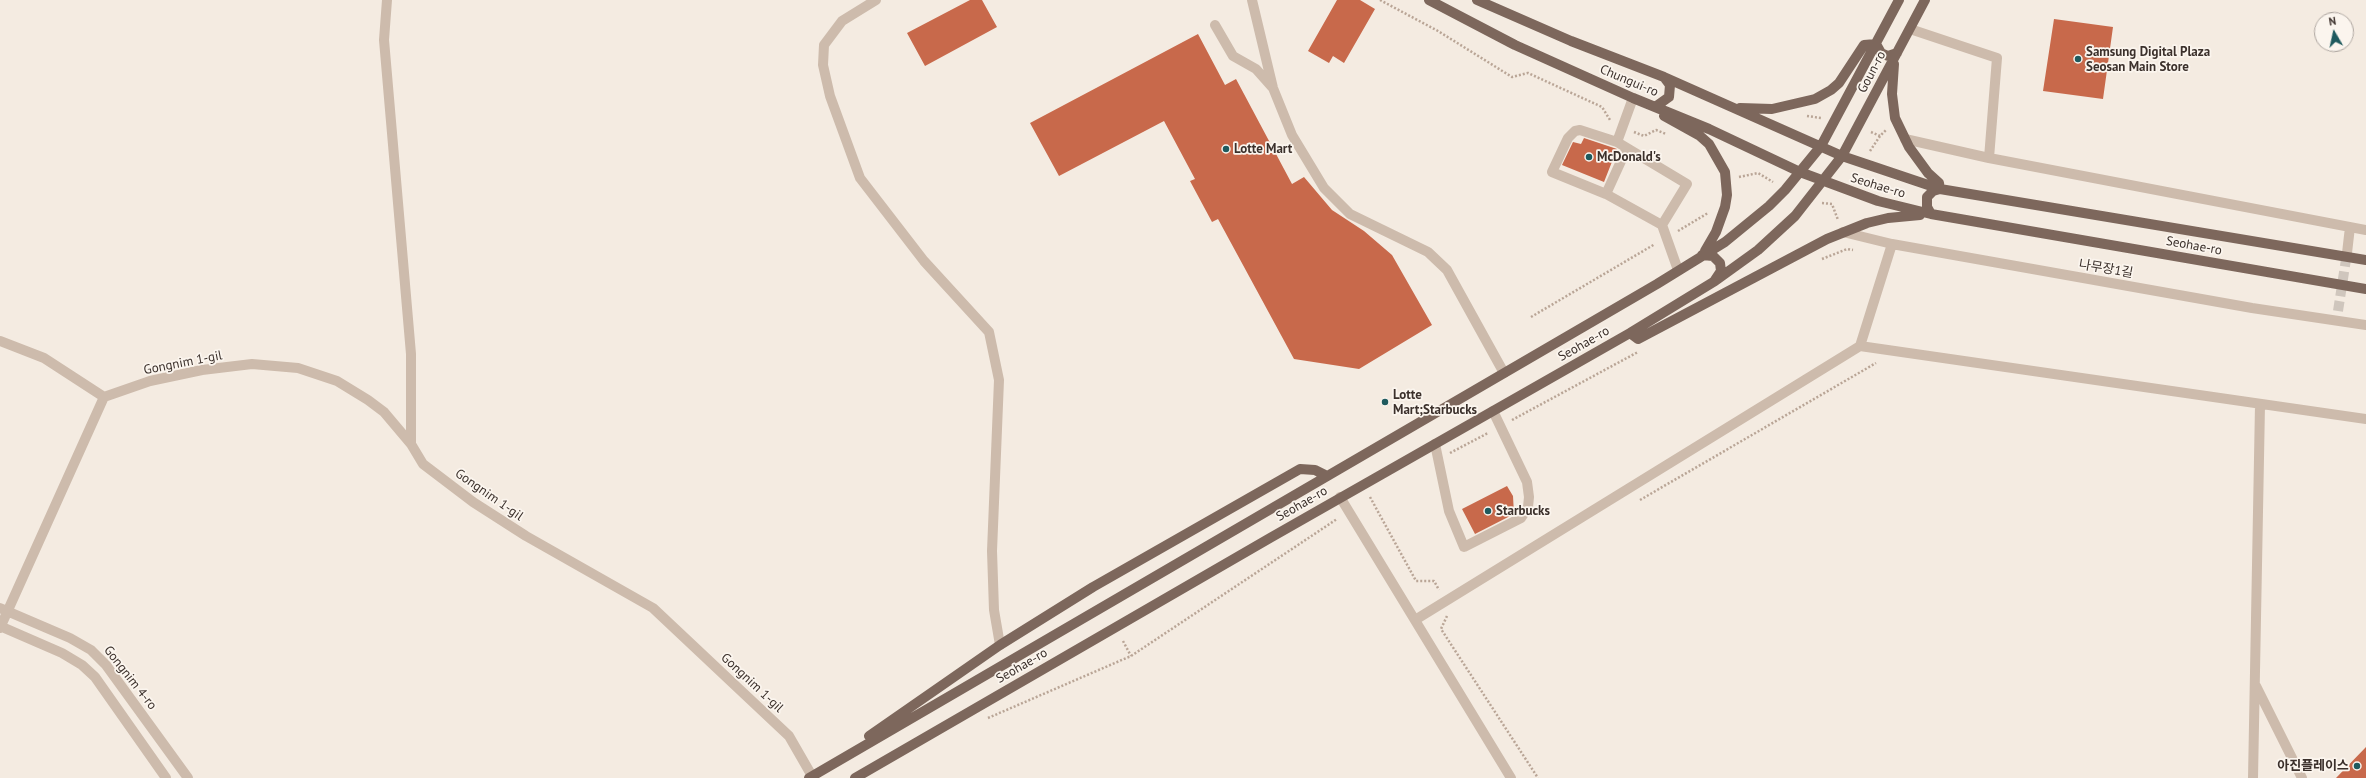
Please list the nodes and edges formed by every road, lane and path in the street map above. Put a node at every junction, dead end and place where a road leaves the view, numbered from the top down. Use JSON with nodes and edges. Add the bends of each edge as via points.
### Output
{"nodes":[{"id":1,"x":387,"y":0,"type":"edge"},
{"id":2,"x":876,"y":0,"type":"edge"},
{"id":3,"x":1252,"y":0,"type":"edge"},
{"id":4,"x":1380,"y":0,"type":"edge"},
{"id":5,"x":1429,"y":0,"type":"edge"},
{"id":6,"x":1477,"y":0,"type":"edge"},
{"id":7,"x":1900,"y":0,"type":"edge"},
{"id":8,"x":1925,"y":0,"type":"edge"},
{"id":9,"x":1215,"y":25,"type":"dead end"},
{"id":10,"x":1910,"y":29,"type":"junction"},
{"id":11,"x":1876,"y":44,"type":"junction"},
{"id":12,"x":1897,"y":53,"type":"junction"},
{"id":13,"x":1664,"y":77,"type":"junction"},
{"id":14,"x":1273,"y":88,"type":"junction"},
{"id":15,"x":1633,"y":98,"type":"junction"},
{"id":16,"x":1720,"y":103,"type":"junction"},
{"id":17,"x":1655,"y":107,"type":"junction"},
{"id":18,"x":1623,"y":127,"type":"junction"},
{"id":19,"x":1668,"y":136,"type":"dead end"},
{"id":20,"x":1880,"y":136,"type":"dead end"},
{"id":21,"x":1905,"y":139,"type":"junction"},
{"id":22,"x":1617,"y":142,"type":"junction"},
{"id":23,"x":1821,"y":146,"type":"junction"},
{"id":24,"x":1627,"y":148,"type":"junction"},
{"id":25,"x":1842,"y":156,"type":"junction"},
{"id":26,"x":1989,"y":158,"type":"junction"},
{"id":27,"x":1862,"y":163,"type":"junction"},
{"id":28,"x":1800,"y":172,"type":"junction"},
{"id":29,"x":1758,"y":173,"type":"dead end"},
{"id":30,"x":1726,"y":179,"type":"junction"},
{"id":31,"x":1822,"y":180,"type":"junction"},
{"id":32,"x":1940,"y":189,"type":"junction"},
{"id":33,"x":1606,"y":194,"type":"junction"},
{"id":34,"x":1806,"y":200,"type":"junction"},
{"id":35,"x":1710,"y":212,"type":"dead end"},
{"id":36,"x":1931,"y":214,"type":"junction"},
{"id":37,"x":1662,"y":225,"type":"junction"},
{"id":38,"x":2350,"y":227,"type":"junction"},
{"id":39,"x":2366,"y":230,"type":"edge"},
{"id":40,"x":1843,"y":232,"type":"junction"},
{"id":41,"x":1666,"y":237,"type":"junction"},
{"id":42,"x":1892,"y":244,"type":"junction"},
{"id":43,"x":1861,"y":252,"type":"dead end"},
{"id":44,"x":2347,"y":253,"type":"tunnel mouth"},
{"id":45,"x":1702,"y":255,"type":"junction"},
{"id":46,"x":2366,"y":260,"type":"edge"},
{"id":47,"x":1817,"y":261,"type":"dead end"},
{"id":48,"x":1678,"y":270,"type":"junction"},
{"id":49,"x":1715,"y":281,"type":"junction"},
{"id":50,"x":2366,"y":289,"type":"edge"},
{"id":51,"x":2338,"y":311,"type":"tunnel mouth"},
{"id":52,"x":1531,"y":317,"type":"dead end"},
{"id":53,"x":2336,"y":322,"type":"junction"},
{"id":54,"x":2366,"y":325,"type":"edge"},
{"id":55,"x":1630,"y":333,"type":"junction"},
{"id":56,"x":0,"y":341,"type":"edge"},
{"id":57,"x":1860,"y":346,"type":"junction"},
{"id":58,"x":1645,"y":349,"type":"dead end"},
{"id":59,"x":1884,"y":364,"type":"dead end"},
{"id":60,"x":1504,"y":373,"type":"junction"},
{"id":61,"x":104,"y":397,"type":"junction"},
{"id":62,"x":2260,"y":404,"type":"junction"},
{"id":63,"x":1493,"y":411,"type":"junction"},
{"id":64,"x":2366,"y":419,"type":"edge"},
{"id":65,"x":1501,"y":426,"type":"junction"},
{"id":66,"x":411,"y":444,"type":"junction"},
{"id":67,"x":1435,"y":444,"type":"junction"},
{"id":68,"x":1438,"y":460,"type":"junction"},
{"id":69,"x":1327,"y":476,"type":"junction"},
{"id":70,"x":1375,"y":494,"type":"dead end"},
{"id":71,"x":1340,"y":497,"type":"junction"},
{"id":72,"x":1370,"y":498,"type":"junction"},
{"id":73,"x":1636,"y":502,"type":"dead end"},
{"id":74,"x":1349,"y":511,"type":"junction"},
{"id":75,"x":1448,"y":605,"type":"junction"},
{"id":76,"x":4,"y":610,"type":"edge"},
{"id":77,"x":1415,"y":620,"type":"junction"},
{"id":78,"x":0,"y":627,"type":"edge"},
{"id":79,"x":1124,"y":641,"type":"dead end"},
{"id":80,"x":1000,"y":645,"type":"junction"},
{"id":81,"x":1131,"y":656,"type":"junction"},
{"id":82,"x":2255,"y":684,"type":"junction"},
{"id":83,"x":988,"y":719,"type":"dead end"},
{"id":84,"x":810,"y":777,"type":"edge"},
{"id":85,"x":857,"y":777,"type":"edge"},
{"id":86,"x":166,"y":778,"type":"edge"},
{"id":87,"x":188,"y":778,"type":"edge"},
{"id":88,"x":1511,"y":778,"type":"edge"},
{"id":89,"x":1538,"y":778,"type":"edge"},
{"id":90,"x":2253,"y":778,"type":"edge"},
{"id":91,"x":2302,"y":778,"type":"edge"}],
"edges":[{"from":1,"to":66,"type":"street","via":[[384,40],[411,354]]},
{"from":2,"to":80,"type":"street","via":[[842,21],[824,45],[823,65],[830,96],[860,178],[924,261],[989,332],[999,380],[992,551],[994,610]]},
{"from":3,"to":14,"type":"street"},
{"from":4,"to":18,"type":"path","via":[[1438,31],[1512,77],[1528,73],[1602,107],[1612,122]]},
{"from":5,"to":15,"type":"main road","name":"Chungui-ro","via":[[1515,45]]},
{"from":6,"to":13,"type":"main road","name":"Chungui-ro","via":[[1571,41]]},
{"from":7,"to":11,"type":"main road","name":"Goun-ro"},
{"from":8,"to":10,"type":"main road","name":"Goun-ro"},
{"from":9,"to":14,"type":"street","via":[[1233,56],[1256,69]]},
{"from":10,"to":12,"type":"main road","name":"Goun-ro"},
{"from":10,"to":26,"type":"street","via":[[1997,58]]},
{"from":11,"to":12,"type":"main road","via":[[1884,55]]},
{"from":11,"to":16,"type":"main road","via":[[1864,44],[1839,83],[1815,98],[1795,105],[1761,110]]},
{"from":11,"to":23,"type":"main road","name":"Goun-ro"},
{"from":12,"to":21,"type":"main road","via":[[1892,81],[1893,107]]},
{"from":12,"to":25,"type":"main road","name":"Goun-ro"},
{"from":13,"to":16,"type":"main road","name":"Chungui-ro"},
{"from":13,"to":17,"type":"main road","via":[[1670,85],[1669,97]]},
{"from":14,"to":60,"type":"street","via":[[1292,135],[1324,188],[1350,214],[1428,252],[1447,270]]},
{"from":15,"to":17,"type":"main road","name":"Chungui-ro"},
{"from":15,"to":18,"type":"street"},
{"from":16,"to":23,"type":"main road","name":"Chungui-ro"},
{"from":17,"to":28,"type":"main road","name":"Chungui-ro","via":[[1710,129]]},
{"from":17,"to":30,"type":"main road","via":[[1658,113],[1700,136],[1709,144],[1721,162]]},
{"from":18,"to":19,"type":"path","via":[[1644,136],[1656,130]]},
{"from":18,"to":22,"type":"street"},
{"from":20,"to":27,"type":"path"},
{"from":21,"to":26,"type":"street"},
{"from":21,"to":32,"type":"main road","via":[[1928,173],[1939,183]]},
{"from":22,"to":24,"type":"street"},
{"from":22,"to":33,"type":"street","via":[[1586,131],[1575,131],[1568,138],[1552,172]]},
{"from":23,"to":25,"type":"main road","name":"Chungui-ro"},
{"from":23,"to":28,"type":"main road","name":"Goun-ro"},
{"from":24,"to":33,"type":"street"},
{"from":24,"to":37,"type":"street","via":[[1687,184]]},
{"from":25,"to":27,"type":"main road","name":"Seohae-ro"},
{"from":25,"to":31,"type":"main road","name":"Goun-ro"},
{"from":26,"to":38,"type":"street"},
{"from":27,"to":32,"type":"main road","name":"Seohae-ro"},
{"from":28,"to":31,"type":"main road","name":"Chungui-ro"},
{"from":28,"to":45,"type":"main road","name":"Seohae-ro","via":[[1755,218],[1725,242]]},
{"from":29,"to":30,"type":"path"},
{"from":30,"to":45,"type":"main road","via":[[1725,207],[1711,242]]},
{"from":31,"to":34,"type":"main road","name":"Seohae-ro"},
{"from":31,"to":36,"type":"main road","name":"Seohae-ro","via":[[1878,201]]},
{"from":32,"to":36,"type":"main road","via":[[1927,197],[1927,207]]},
{"from":32,"to":46,"type":"main road","name":"Seohae-ro"},
{"from":33,"to":37,"type":"street"},
{"from":34,"to":40,"type":"path","via":[[1832,204]]},
{"from":34,"to":49,"type":"main road","name":"Seohae-ro","via":[[1795,216],[1758,250]]},
{"from":35,"to":41,"type":"path"},
{"from":36,"to":40,"type":"main road","via":[[1888,218]]},
{"from":36,"to":50,"type":"main road","name":"Seohae-ro"},
{"from":37,"to":41,"type":"street"},
{"from":38,"to":39,"type":"street"},
{"from":38,"to":44,"type":"street"},
{"from":40,"to":42,"type":"street","name":"나무장1길"},
{"from":40,"to":55,"type":"main road","via":[[1808,247],[1638,339]]},
{"from":41,"to":48,"type":"street"},
{"from":41,"to":52,"type":"path"},
{"from":42,"to":53,"type":"street","name":"나무장1길"},
{"from":42,"to":57,"type":"street"},
{"from":43,"to":47,"type":"path","via":[[1847,249]]},
{"from":45,"to":48,"type":"main road","name":"Seohae-ro"},
{"from":45,"to":49,"type":"main road","via":[[1713,256],[1720,263],[1720,271]]},
{"from":48,"to":60,"type":"main road","name":"Seohae-ro"},
{"from":49,"to":55,"type":"main road","name":"Seohae-ro"},
{"from":51,"to":53,"type":"street"},
{"from":53,"to":54,"type":"street","name":"나무장1길"},
{"from":55,"to":63,"type":"main road","name":"Seohae-ro"},
{"from":56,"to":61,"type":"street","via":[[44,358]]},
{"from":57,"to":62,"type":"street"},
{"from":57,"to":75,"type":"street"},
{"from":58,"to":65,"type":"path"},
{"from":59,"to":73,"type":"path","via":[[1876,363]]},
{"from":60,"to":69,"type":"main road","name":"Seohae-ro"},
{"from":61,"to":66,"type":"street","name":"Gongnim 1-gil","via":[[150,381],[202,370],[252,364],[298,368],[337,381],[368,400],[384,412]]},
{"from":61,"to":76,"type":"street"},
{"from":62,"to":64,"type":"street"},
{"from":62,"to":82,"type":"street"},
{"from":63,"to":65,"type":"street"},
{"from":63,"to":67,"type":"main road","name":"Seohae-ro"},
{"from":65,"to":68,"type":"path"},
{"from":65,"to":68,"type":"street","via":[[1527,482],[1528,507],[1521,518],[1464,547],[1449,511]]},
{"from":66,"to":84,"type":"street","name":"Gongnim 1-gil","via":[[423,464],[473,502],[526,536],[653,608],[789,736]]},
{"from":67,"to":68,"type":"street"},
{"from":67,"to":71,"type":"main road","name":"Seohae-ro"},
{"from":69,"to":80,"type":"main road","via":[[1315,470],[1300,469],[1093,587]]},
{"from":69,"to":84,"type":"main road","name":"Seohae-ro"},
{"from":70,"to":72,"type":"path"},
{"from":71,"to":74,"type":"street"},
{"from":71,"to":85,"type":"main road","name":"Seohae-ro"},
{"from":72,"to":74,"type":"path"},
{"from":72,"to":75,"type":"path","via":[[1416,581],[1434,580]]},
{"from":74,"to":77,"type":"street"},
{"from":74,"to":81,"type":"path"},
{"from":75,"to":77,"type":"street"},
{"from":75,"to":89,"type":"path","via":[[1441,629]]},
{"from":76,"to":78,"type":"street"},
{"from":76,"to":87,"type":"street","name":"Gongnim 4-ro","via":[[70,638],[91,650],[106,664]]},
{"from":77,"to":88,"type":"street"},
{"from":78,"to":86,"type":"street","via":[[62,653],[82,665],[95,677]]},
{"from":79,"to":81,"type":"path"},
{"from":80,"to":84,"type":"main road"},
{"from":81,"to":83,"type":"path"},
{"from":82,"to":90,"type":"street"},
{"from":82,"to":91,"type":"street"}]}
